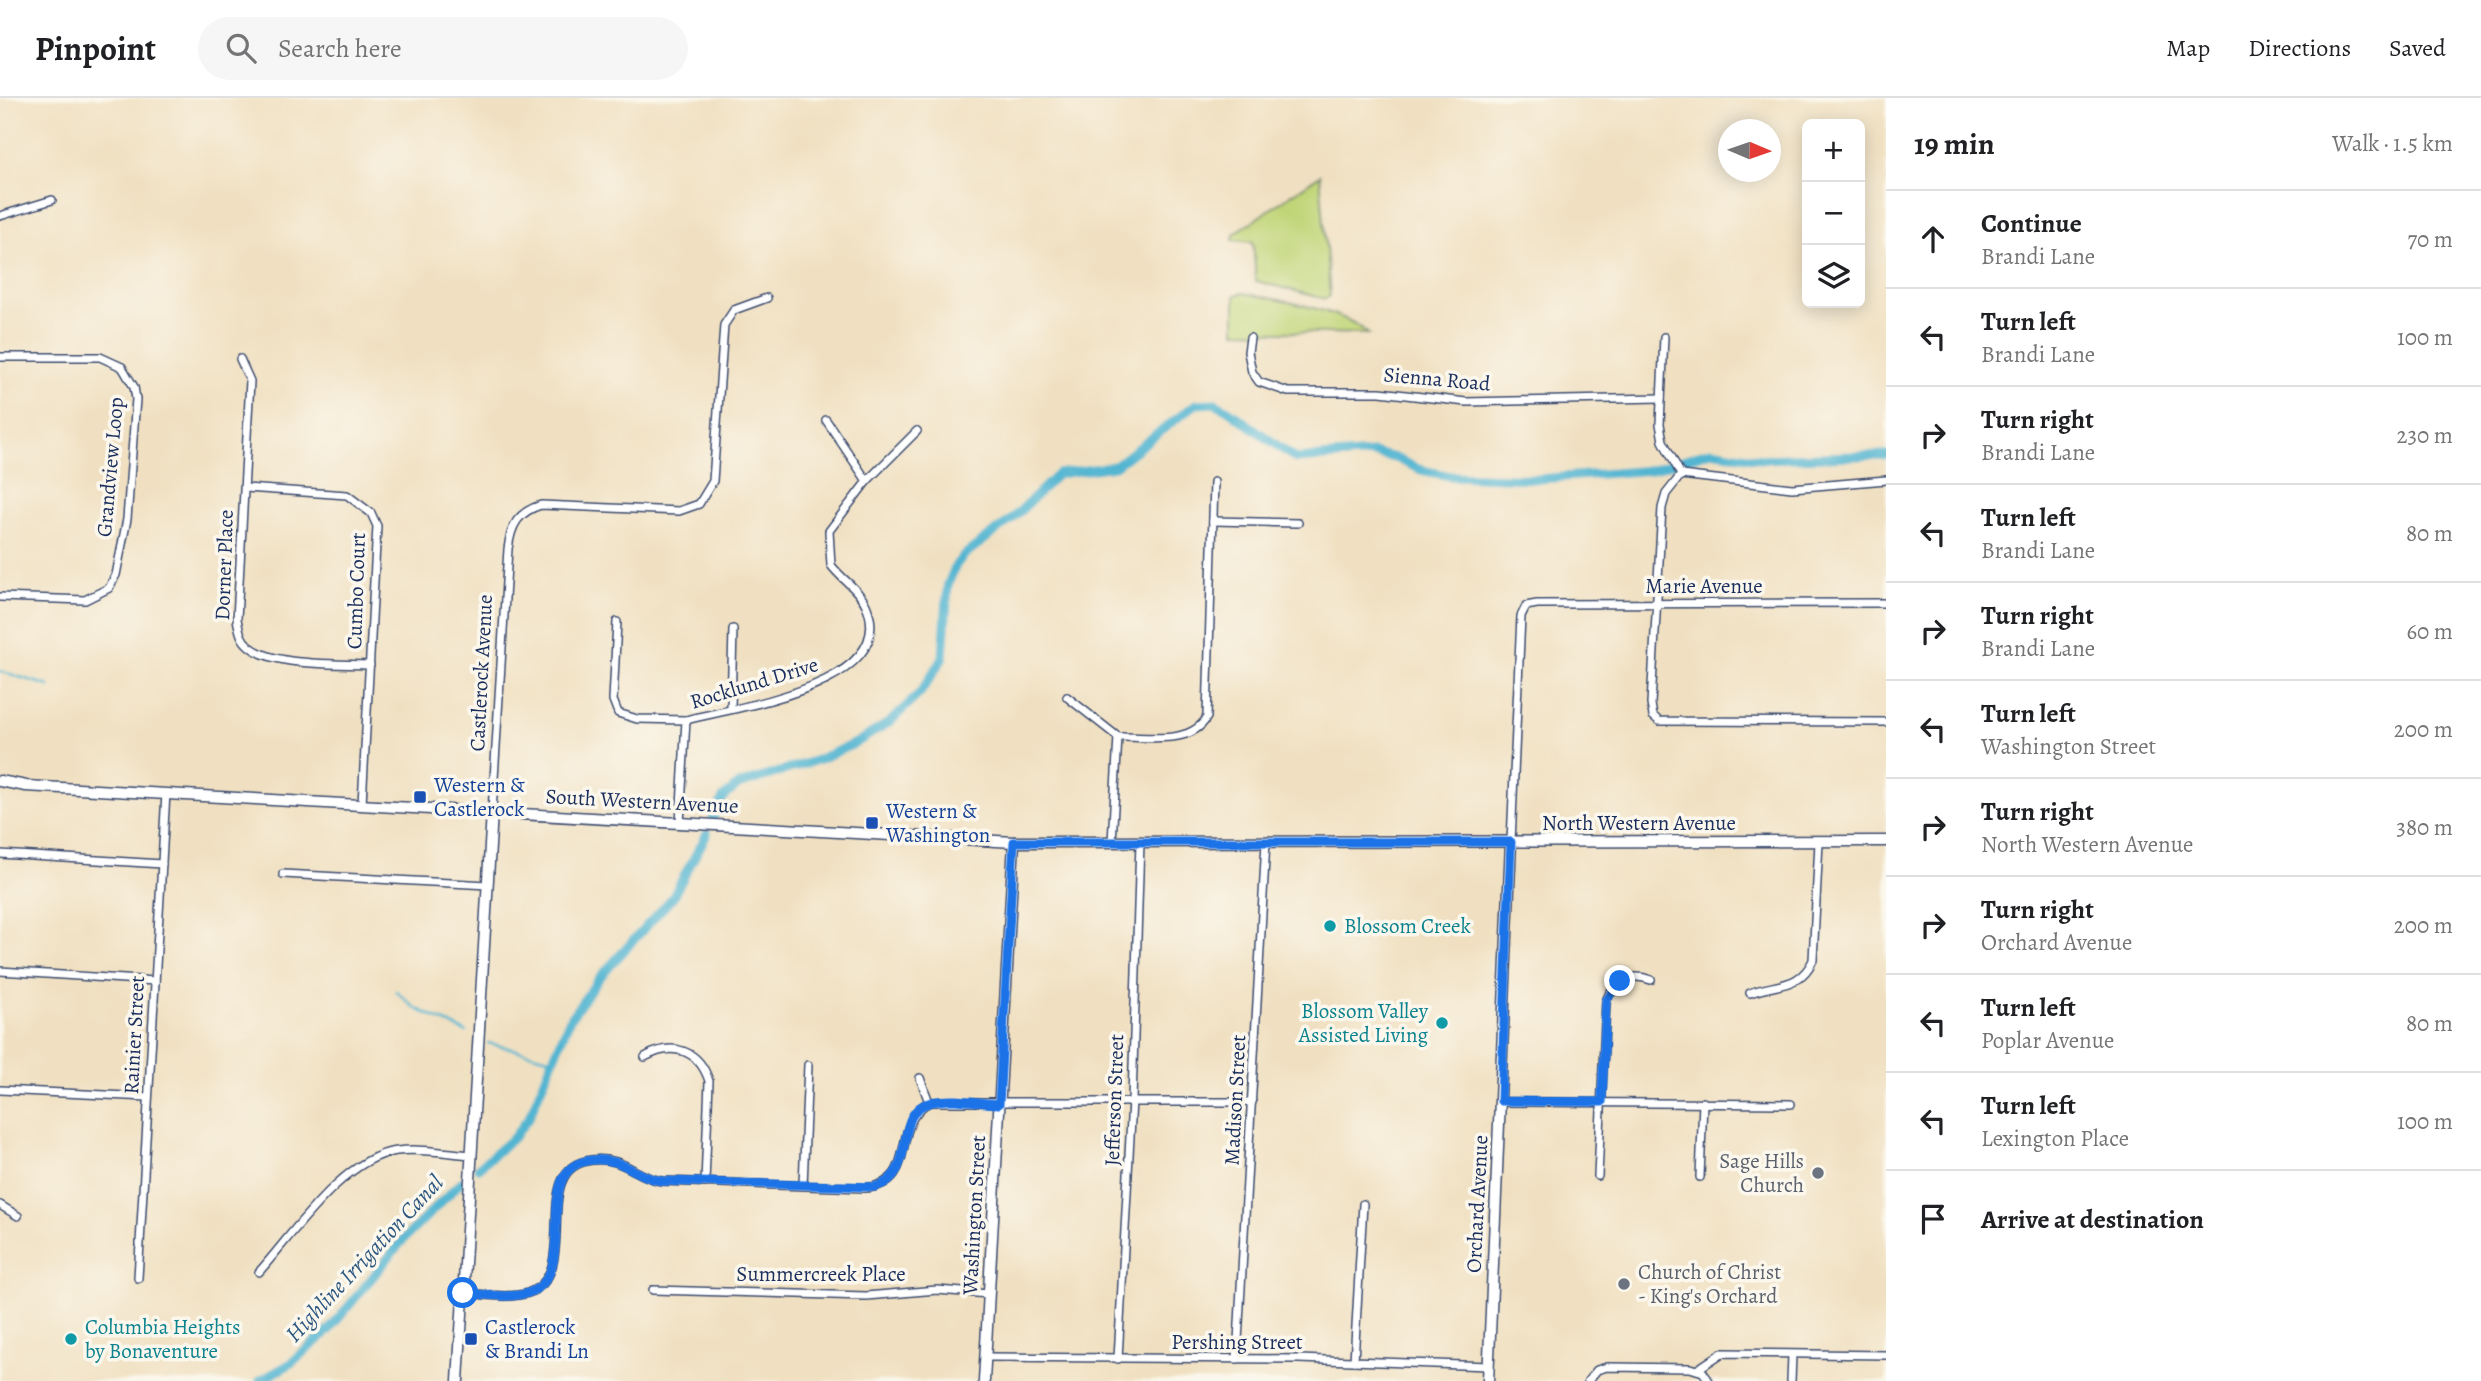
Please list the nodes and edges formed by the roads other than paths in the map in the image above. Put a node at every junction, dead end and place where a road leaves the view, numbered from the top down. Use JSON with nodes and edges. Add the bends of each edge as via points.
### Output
{"nodes":[{"id":1,"x":52,"y":200,"type":"dead end"},
{"id":2,"x":0,"y":216,"type":"edge"},
{"id":3,"x":767,"y":299,"type":"dead end"},
{"id":4,"x":1664,"y":337,"type":"dead end"},
{"id":5,"x":1251,"y":338,"type":"dead end"},
{"id":6,"x":0,"y":357,"type":"edge"},
{"id":7,"x":240,"y":359,"type":"dead end"},
{"id":8,"x":1661,"y":398,"type":"junction"},
{"id":9,"x":825,"y":420,"type":"dead end"},
{"id":10,"x":917,"y":431,"type":"dead end"},
{"id":11,"x":1681,"y":475,"type":"junction"},
{"id":12,"x":1886,"y":480,"type":"edge"},
{"id":13,"x":867,"y":481,"type":"junction"},
{"id":14,"x":1213,"y":482,"type":"dead end"},
{"id":15,"x":245,"y":488,"type":"junction"},
{"id":16,"x":1213,"y":521,"type":"junction"},
{"id":17,"x":1298,"y":523,"type":"dead end"},
{"id":18,"x":0,"y":597,"type":"edge"},
{"id":19,"x":1657,"y":603,"type":"junction"},
{"id":20,"x":1886,"y":603,"type":"edge"},
{"id":21,"x":1523,"y":609,"type":"joint"},
{"id":22,"x":617,"y":622,"type":"dead end"},
{"id":23,"x":733,"y":629,"type":"dead end"},
{"id":24,"x":370,"y":665,"type":"junction"},
{"id":25,"x":1067,"y":697,"type":"dead end"},
{"id":26,"x":731,"y":708,"type":"junction"},
{"id":27,"x":686,"y":720,"type":"junction"},
{"id":28,"x":1886,"y":722,"type":"edge"},
{"id":29,"x":1118,"y":737,"type":"junction"},
{"id":30,"x":0,"y":781,"type":"edge"},
{"id":31,"x":16,"y":786,"type":"junction"},
{"id":32,"x":0,"y":789,"type":"edge"},
{"id":33,"x":166,"y":793,"type":"junction"},
{"id":34,"x":362,"y":804,"type":"junction"},
{"id":35,"x":492,"y":813,"type":"junction"},
{"id":36,"x":680,"y":822,"type":"junction"},
{"id":37,"x":1886,"y":841,"type":"edge"},
{"id":38,"x":1014,"y":842,"type":"junction"},
{"id":39,"x":1112,"y":842,"type":"junction"},
{"id":40,"x":1140,"y":842,"type":"junction"},
{"id":41,"x":1266,"y":842,"type":"junction"},
{"id":42,"x":1511,"y":842,"type":"junction"},
{"id":43,"x":1819,"y":842,"type":"junction"},
{"id":44,"x":0,"y":855,"type":"edge"},
{"id":45,"x":162,"y":864,"type":"junction"},
{"id":46,"x":283,"y":874,"type":"dead end"},
{"id":47,"x":488,"y":885,"type":"junction"},
{"id":48,"x":0,"y":971,"type":"edge"},
{"id":49,"x":1651,"y":980,"type":"dead end"},
{"id":50,"x":155,"y":981,"type":"junction"},
{"id":51,"x":1750,"y":993,"type":"dead end"},
{"id":52,"x":645,"y":1057,"type":"dead end"},
{"id":53,"x":808,"y":1065,"type":"dead end"},
{"id":54,"x":920,"y":1078,"type":"dead end"},
{"id":55,"x":0,"y":1090,"type":"edge"},
{"id":56,"x":148,"y":1097,"type":"junction"},
{"id":57,"x":1132,"y":1100,"type":"junction"},
{"id":58,"x":1501,"y":1101,"type":"junction"},
{"id":59,"x":929,"y":1102,"type":"junction"},
{"id":60,"x":1252,"y":1102,"type":"junction"},
{"id":61,"x":1602,"y":1102,"type":"junction"},
{"id":62,"x":1703,"y":1102,"type":"junction"},
{"id":63,"x":999,"y":1104,"type":"junction"},
{"id":64,"x":1791,"y":1104,"type":"dead end"},
{"id":65,"x":472,"y":1155,"type":"junction"},
{"id":66,"x":1598,"y":1176,"type":"dead end"},
{"id":67,"x":1700,"y":1177,"type":"dead end"},
{"id":68,"x":705,"y":1183,"type":"junction"},
{"id":69,"x":803,"y":1185,"type":"junction"},
{"id":70,"x":1363,"y":1204,"type":"dead end"},
{"id":71,"x":0,"y":1205,"type":"edge"},
{"id":72,"x":18,"y":1216,"type":"dead end"},
{"id":73,"x":259,"y":1272,"type":"dead end"},
{"id":74,"x":138,"y":1278,"type":"dead end"},
{"id":75,"x":653,"y":1290,"type":"dead end"},
{"id":76,"x":463,"y":1293,"type":"junction"},
{"id":77,"x":989,"y":1294,"type":"junction"},
{"id":78,"x":1792,"y":1355,"type":"junction"},
{"id":79,"x":1886,"y":1355,"type":"edge"},
{"id":80,"x":985,"y":1357,"type":"junction"},
{"id":81,"x":1118,"y":1359,"type":"junction"},
{"id":82,"x":1237,"y":1359,"type":"junction"},
{"id":83,"x":1354,"y":1361,"type":"junction"},
{"id":84,"x":1489,"y":1366,"type":"junction"},
{"id":85,"x":1698,"y":1369,"type":"junction"},
{"id":86,"x":458,"y":1381,"type":"edge"},
{"id":87,"x":984,"y":1381,"type":"edge"},
{"id":88,"x":1488,"y":1381,"type":"edge"},
{"id":89,"x":1588,"y":1381,"type":"edge"},
{"id":90,"x":1709,"y":1381,"type":"edge"},
{"id":91,"x":1791,"y":1381,"type":"edge"}],
"edges":[{"from":1,"to":2,"type":"street"},
{"from":3,"to":35,"type":"street","name":"Castlerock Avenue","via":[[734,310],[724,325],[713,481],[699,504],[679,511],[541,505],[521,514],[514,523],[508,549]]},
{"from":4,"to":8,"type":"street"},
{"from":5,"to":8,"type":"street","name":"Sienna Road","via":[[1250,363],[1259,382],[1287,392],[1380,392],[1466,402]]},
{"from":6,"to":18,"type":"street","name":"Grandview Loop","via":[[112,360],[129,376],[135,399],[127,519],[109,588],[85,600]]},
{"from":7,"to":15,"type":"street","name":"Dorner Place","via":[[250,380]]},
{"from":8,"to":11,"type":"street","via":[[1660,424]]},
{"from":9,"to":13,"type":"street"},
{"from":10,"to":13,"type":"street","name":"Rocklund Drive"},
{"from":11,"to":12,"type":"street","via":[[1782,488]]},
{"from":11,"to":19,"type":"street","via":[[1666,494],[1660,522]]},
{"from":13,"to":26,"type":"street","name":"Rocklund Drive","via":[[833,523],[827,541],[831,565],[866,606],[869,634],[861,654],[827,681],[806,690]]},
{"from":14,"to":16,"type":"street"},
{"from":15,"to":24,"type":"street","name":"Cumbo Court","via":[[347,495],[371,513],[377,526]]},
{"from":15,"to":24,"type":"street","name":"Dorner Place","via":[[237,619],[241,637],[257,653],[273,659]]},
{"from":16,"to":17,"type":"street"},
{"from":16,"to":29,"type":"street","via":[[1207,717],[1189,736]]},
{"from":19,"to":20,"type":"street","name":"Marie Avenue"},
{"from":19,"to":21,"type":"street","name":"Marie Avenue","via":[[1537,604]]},
{"from":19,"to":28,"type":"street","via":[[1651,704],[1659,721]]},
{"from":21,"to":42,"type":"street","name":"Orchard Avenue"},
{"from":22,"to":27,"type":"street","via":[[613,700],[618,713],[637,719]]},
{"from":23,"to":26,"type":"street"},
{"from":24,"to":34,"type":"street","name":"Cumbo Court"},
{"from":25,"to":29,"type":"street"},
{"from":26,"to":27,"type":"street","name":"Rocklund Drive"},
{"from":27,"to":36,"type":"street","name":"Rocklund Drive"},
{"from":29,"to":39,"type":"street"},
{"from":30,"to":31,"type":"main road","name":"South Western Avenue"},
{"from":31,"to":32,"type":"main road","name":"South Western Avenue"},
{"from":31,"to":33,"type":"main road","name":"South Western Avenue"},
{"from":33,"to":34,"type":"main road","name":"South Western Avenue"},
{"from":33,"to":45,"type":"street","name":"Rainier Street"},
{"from":34,"to":35,"type":"main road","name":"South Western Avenue"},
{"from":35,"to":36,"type":"main road","name":"South Western Avenue"},
{"from":35,"to":47,"type":"main road","name":"Castlerock Avenue"},
{"from":36,"to":38,"type":"main road","name":"South Western Avenue"},
{"from":37,"to":43,"type":"main road","name":"North Western Avenue"},
{"from":38,"to":39,"type":"main road","name":"North Western Avenue"},
{"from":38,"to":63,"type":"main road","name":"Washington Street"},
{"from":39,"to":40,"type":"main road","name":"North Western Avenue"},
{"from":40,"to":41,"type":"main road","name":"North Western Avenue"},
{"from":40,"to":57,"type":"street","name":"Jefferson Street"},
{"from":41,"to":42,"type":"main road","name":"North Western Avenue"},
{"from":41,"to":60,"type":"street","name":"Madison Street"},
{"from":42,"to":43,"type":"main road","name":"North Western Avenue"},
{"from":42,"to":58,"type":"main road","name":"Orchard Avenue"},
{"from":43,"to":51,"type":"street","via":[[1813,960],[1794,983]]},
{"from":44,"to":45,"type":"street"},
{"from":45,"to":50,"type":"street","name":"Rainier Street"},
{"from":46,"to":47,"type":"street"},
{"from":47,"to":65,"type":"main road","name":"Castlerock Avenue"},
{"from":48,"to":50,"type":"street"},
{"from":49,"to":61,"type":"street","via":[[1634,975],[1620,981],[1609,995]]},
{"from":50,"to":56,"type":"street","name":"Rainier Street"},
{"from":52,"to":68,"type":"street","via":[[659,1049],[677,1049],[692,1054],[705,1070],[709,1081]]},
{"from":53,"to":69,"type":"street"},
{"from":54,"to":59,"type":"street"},
{"from":55,"to":56,"type":"street"},
{"from":56,"to":74,"type":"street","name":"Rainier Street"},
{"from":57,"to":60,"type":"street"},
{"from":57,"to":63,"type":"street"},
{"from":57,"to":81,"type":"street","name":"Jefferson Street"},
{"from":58,"to":61,"type":"street"},
{"from":58,"to":84,"type":"main road","name":"Orchard Avenue"},
{"from":59,"to":63,"type":"street"},
{"from":59,"to":69,"type":"street","via":[[907,1127],[900,1167],[885,1183],[865,1188]]},
{"from":60,"to":82,"type":"street","name":"Madison Street"},
{"from":61,"to":62,"type":"street"},
{"from":61,"to":66,"type":"street"},
{"from":62,"to":64,"type":"street"},
{"from":62,"to":67,"type":"street"},
{"from":63,"to":77,"type":"main road","name":"Washington Street"},
{"from":65,"to":73,"type":"street","via":[[398,1150],[366,1160],[342,1179]]},
{"from":65,"to":76,"type":"main road","name":"Castlerock Avenue"},
{"from":68,"to":69,"type":"street"},
{"from":68,"to":76,"type":"street","via":[[652,1180],[620,1161],[580,1164],[560,1186],[554,1261],[546,1280],[521,1294]]},
{"from":70,"to":83,"type":"street"},
{"from":71,"to":72,"type":"street"},
{"from":75,"to":77,"type":"street","name":"Summercreek Place"},
{"from":76,"to":86,"type":"main road","name":"Castlerock Avenue"},
{"from":77,"to":80,"type":"main road","name":"Washington Street"},
{"from":78,"to":79,"type":"street"},
{"from":78,"to":85,"type":"street","via":[[1723,1353]]},
{"from":78,"to":91,"type":"street"},
{"from":80,"to":81,"type":"street","name":"Pershing Street"},
{"from":80,"to":87,"type":"main road","name":"Washington Street"},
{"from":81,"to":82,"type":"street","name":"Pershing Street"},
{"from":82,"to":83,"type":"street","name":"Pershing Street"},
{"from":83,"to":84,"type":"street","name":"Pershing Street"},
{"from":84,"to":88,"type":"main road","name":"Orchard Avenue"},
{"from":85,"to":89,"type":"street","via":[[1607,1367],[1597,1370]]},
{"from":85,"to":90,"type":"street"}]}
